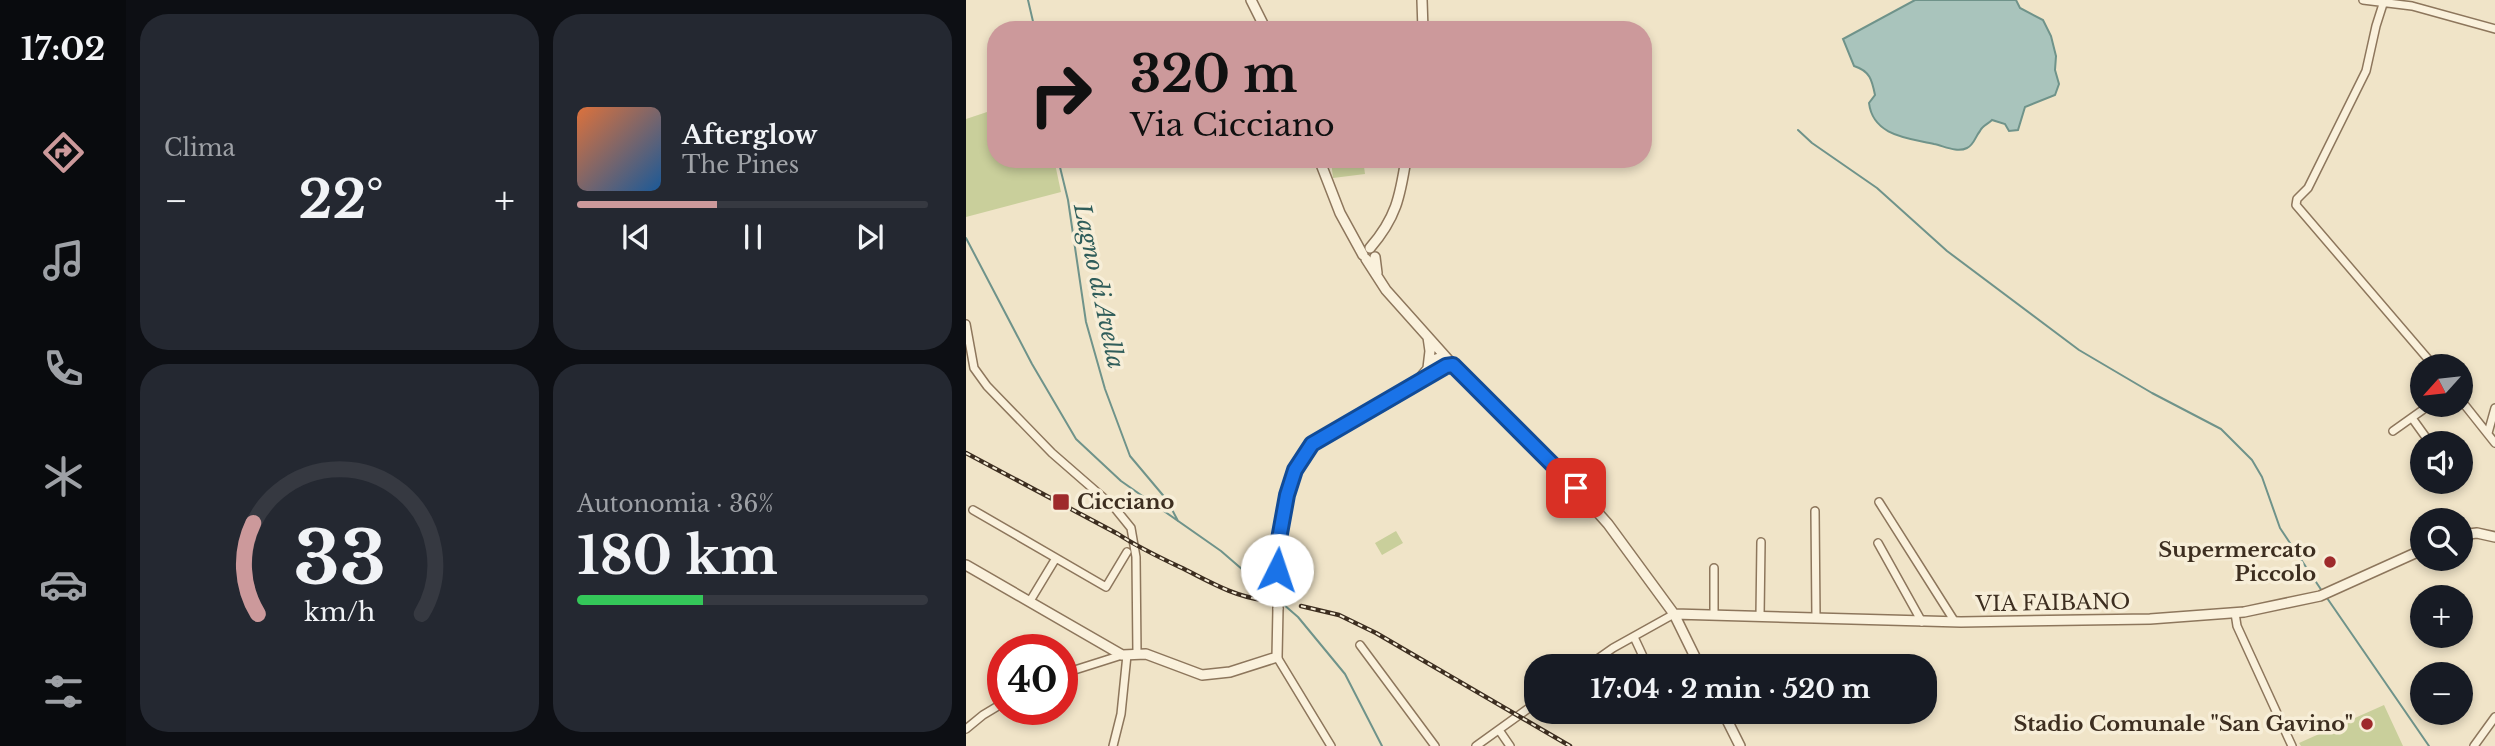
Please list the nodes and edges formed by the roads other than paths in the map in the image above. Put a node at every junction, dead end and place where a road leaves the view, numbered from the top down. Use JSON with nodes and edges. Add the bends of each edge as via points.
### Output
{"nodes":[{"id":1,"x":1251,"y":0,"type":"edge"},
{"id":2,"x":1422,"y":0,"type":"edge"},
{"id":3,"x":2363,"y":0,"type":"edge"},
{"id":4,"x":2427,"y":0,"type":"edge"},
{"id":5,"x":2386,"y":2,"type":"edge"},
{"id":6,"x":2412,"y":2,"type":"edge"},
{"id":7,"x":2435,"y":11,"type":"junction"},
{"id":8,"x":1262,"y":21,"type":"edge"},
{"id":9,"x":1423,"y":21,"type":"edge"},
{"id":10,"x":2495,"y":29,"type":"edge"},
{"id":11,"x":1323,"y":168,"type":"edge"},
{"id":12,"x":1404,"y":168,"type":"edge"},
{"id":13,"x":1369,"y":253,"type":"junction"},
{"id":14,"x":966,"y":324,"type":"edge"},
{"id":15,"x":1427,"y":334,"type":"junction"},
{"id":16,"x":2424,"y":354,"type":"edge"},
{"id":17,"x":1445,"y":356,"type":"junction"},
{"id":18,"x":1453,"y":365,"type":"junction"},
{"id":19,"x":1431,"y":370,"type":"junction"},
{"id":20,"x":2495,"y":408,"type":"edge"},
{"id":21,"x":2473,"y":415,"type":"edge"},
{"id":22,"x":2412,"y":418,"type":"joint"},
{"id":23,"x":2393,"y":431,"type":"dead end"},
{"id":24,"x":2421,"y":431,"type":"edge"},
{"id":25,"x":2488,"y":433,"type":"junction"},
{"id":26,"x":2495,"y":443,"type":"edge"},
{"id":27,"x":1879,"y":502,"type":"dead end"},
{"id":28,"x":974,"y":510,"type":"dead end"},
{"id":29,"x":1815,"y":511,"type":"dead end"},
{"id":30,"x":2473,"y":533,"type":"edge"},
{"id":31,"x":2495,"y":537,"type":"edge"},
{"id":32,"x":1761,"y":541,"type":"dead end"},
{"id":33,"x":1878,"y":543,"type":"dead end"},
{"id":34,"x":1127,"y":552,"type":"dead end"},
{"id":35,"x":2410,"y":555,"type":"edge"},
{"id":36,"x":1056,"y":558,"type":"junction"},
{"id":37,"x":966,"y":565,"type":"edge"},
{"id":38,"x":1714,"y":568,"type":"dead end"},
{"id":39,"x":1030,"y":601,"type":"junction"},
{"id":40,"x":2235,"y":613,"type":"junction"},
{"id":41,"x":1674,"y":614,"type":"junction"},
{"id":42,"x":1714,"y":615,"type":"junction"},
{"id":43,"x":1759,"y":617,"type":"junction"},
{"id":44,"x":1816,"y":618,"type":"junction"},
{"id":45,"x":1922,"y":622,"type":"junction"},
{"id":46,"x":1955,"y":622,"type":"junction"},
{"id":47,"x":1633,"y":637,"type":"junction"},
{"id":48,"x":1360,"y":645,"type":"dead end"},
{"id":49,"x":1606,"y":654,"type":"edge"},
{"id":50,"x":1642,"y":654,"type":"edge"},
{"id":51,"x":1694,"y":654,"type":"edge"},
{"id":52,"x":1129,"y":655,"type":"junction"},
{"id":53,"x":1277,"y":657,"type":"junction"},
{"id":54,"x":1078,"y":669,"type":"edge"},
{"id":55,"x":1524,"y":712,"type":"edge"},
{"id":56,"x":987,"y":713,"type":"edge"},
{"id":57,"x":2495,"y":717,"type":"edge"},
{"id":58,"x":1729,"y":724,"type":"edge"},
{"id":59,"x":966,"y":729,"type":"edge"},
{"id":60,"x":1499,"y":730,"type":"junction"},
{"id":61,"x":1113,"y":746,"type":"edge"},
{"id":62,"x":1331,"y":746,"type":"edge"},
{"id":63,"x":1435,"y":746,"type":"edge"},
{"id":64,"x":1476,"y":746,"type":"edge"},
{"id":65,"x":1510,"y":746,"type":"edge"},
{"id":66,"x":1740,"y":746,"type":"edge"},
{"id":67,"x":2292,"y":746,"type":"edge"},
{"id":68,"x":2474,"y":746,"type":"edge"}],
"edges":[{"from":1,"to":8,"type":"street"},
{"from":2,"to":9,"type":"street"},
{"from":3,"to":5,"type":"street"},
{"from":4,"to":7,"type":"street"},
{"from":5,"to":6,"type":"street"},
{"from":5,"to":16,"type":"street","via":[[2366,71],[2296,205]]},
{"from":6,"to":7,"type":"street"},
{"from":7,"to":10,"type":"street"},
{"from":11,"to":13,"type":"street","via":[[1340,213]]},
{"from":12,"to":13,"type":"street","via":[[1399,201]]},
{"from":13,"to":15,"type":"street","via":[[1378,278]]},
{"from":14,"to":52,"type":"street","via":[[974,368],[987,386],[1131,528],[1138,619]]},
{"from":15,"to":17,"type":"street"},
{"from":15,"to":19,"type":"street"},
{"from":17,"to":18,"type":"street"},
{"from":17,"to":19,"type":"street","via":[[1436,359]]},
{"from":18,"to":19,"type":"street"},
{"from":18,"to":41,"type":"street","via":[[1600,515]]},
{"from":19,"to":53,"type":"street","bridge":true,"via":[[1414,387],[1312,444],[1302,457],[1287,495],[1277,550]]},
{"from":20,"to":25,"type":"street"},
{"from":21,"to":25,"type":"street"},
{"from":22,"to":23,"type":"street"},
{"from":22,"to":24,"type":"street"},
{"from":25,"to":26,"type":"street"},
{"from":27,"to":46,"type":"street"},
{"from":28,"to":36,"type":"street"},
{"from":29,"to":44,"type":"street"},
{"from":30,"to":31,"type":"street"},
{"from":32,"to":43,"type":"street"},
{"from":33,"to":45,"type":"street"},
{"from":34,"to":36,"type":"street","via":[[1106,587]]},
{"from":35,"to":40,"type":"street","name":"VIA FAIBANO","via":[[2324,594]]},
{"from":36,"to":39,"type":"street"},
{"from":37,"to":39,"type":"street"},
{"from":38,"to":42,"type":"street"},
{"from":39,"to":52,"type":"street"},
{"from":40,"to":46,"type":"street","name":"VIA FAIBANO"},
{"from":40,"to":67,"type":"street"},
{"from":41,"to":42,"type":"street","name":"VIA FAIBANO"},
{"from":41,"to":47,"type":"street"},
{"from":41,"to":51,"type":"street"},
{"from":42,"to":43,"type":"street","name":"VIA FAIBANO"},
{"from":43,"to":44,"type":"street","name":"VIA FAIBANO"},
{"from":44,"to":45,"type":"street","name":"VIA FAIBANO"},
{"from":45,"to":46,"type":"street","name":"VIA FAIBANO"},
{"from":47,"to":49,"type":"street"},
{"from":47,"to":50,"type":"street"},
{"from":48,"to":63,"type":"street"},
{"from":52,"to":53,"type":"street","via":[[1153,656],[1202,675],[1230,672]]},
{"from":52,"to":54,"type":"street"},
{"from":52,"to":61,"type":"street"},
{"from":53,"to":62,"type":"street"},
{"from":55,"to":60,"type":"street"},
{"from":56,"to":59,"type":"street"},
{"from":57,"to":68,"type":"street"},
{"from":58,"to":66,"type":"street"},
{"from":60,"to":64,"type":"street"},
{"from":60,"to":65,"type":"street"}]}
